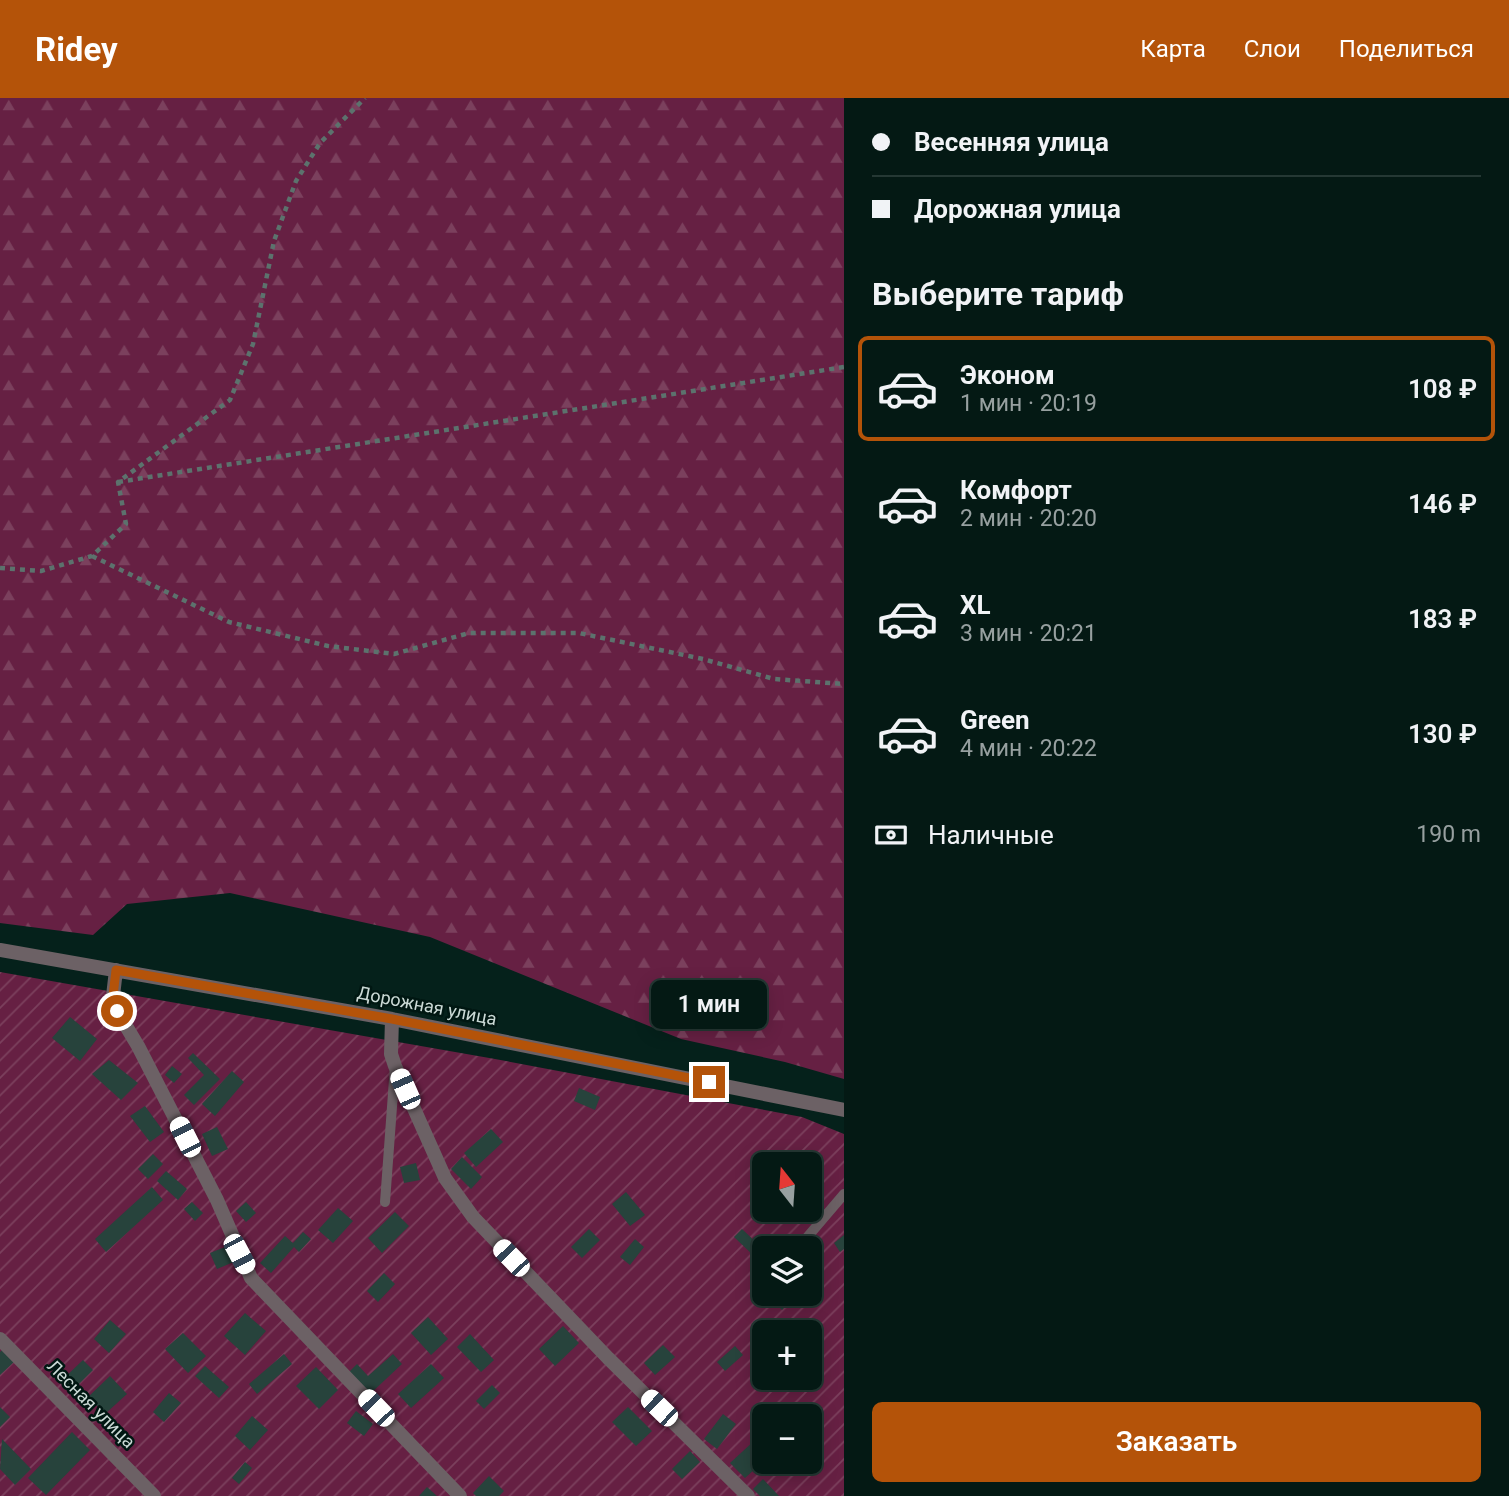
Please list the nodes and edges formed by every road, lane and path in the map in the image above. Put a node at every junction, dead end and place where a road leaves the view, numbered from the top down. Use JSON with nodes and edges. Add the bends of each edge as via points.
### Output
{"nodes":[{"id":1,"x":365,"y":98,"type":"edge"},
{"id":2,"x":844,"y":367,"type":"edge"},
{"id":3,"x":118,"y":482,"type":"junction"},
{"id":4,"x":92,"y":556,"type":"junction"},
{"id":5,"x":0,"y":568,"type":"edge"},
{"id":6,"x":844,"y":684,"type":"edge"},
{"id":7,"x":0,"y":950,"type":"edge"},
{"id":8,"x":116,"y":970,"type":"junction"},
{"id":9,"x":392,"y":1019,"type":"junction"},
{"id":10,"x":395,"y":1066,"type":"junction"},
{"id":11,"x":844,"y":1110,"type":"edge"},
{"id":12,"x":844,"y":1194,"type":"edge"},
{"id":13,"x":385,"y":1202,"type":"dead end"},
{"id":14,"x":808,"y":1236,"type":"edge"},
{"id":15,"x":0,"y":1339,"type":"edge"},
{"id":16,"x":154,"y":1496,"type":"edge"},
{"id":17,"x":460,"y":1496,"type":"edge"},
{"id":18,"x":748,"y":1496,"type":"edge"}],
"edges":[{"from":1,"to":3,"type":"path","via":[[320,143],[296,181],[274,241],[253,344],[230,400]]},
{"from":2,"to":3,"type":"path"},
{"from":3,"to":4,"type":"path","via":[[126,524]]},
{"from":4,"to":5,"type":"path","via":[[41,570]]},
{"from":4,"to":6,"type":"path","via":[[229,622],[327,646],[394,654],[469,633],[579,633],[774,679]]},
{"from":7,"to":8,"type":"street","name":"Дорожная улица"},
{"from":8,"to":9,"type":"street","name":"Дорожная улица"},
{"from":8,"to":17,"type":"street","via":[[113,996],[117,1011],[217,1200],[251,1278]]},
{"from":9,"to":10,"type":"street"},
{"from":9,"to":11,"type":"street","name":"Дорожная улица"},
{"from":10,"to":13,"type":"lane"},
{"from":10,"to":18,"type":"street","via":[[445,1178],[473,1217]]},
{"from":12,"to":14,"type":"lane"},
{"from":15,"to":16,"type":"street","name":"Лесная улица"}]}
